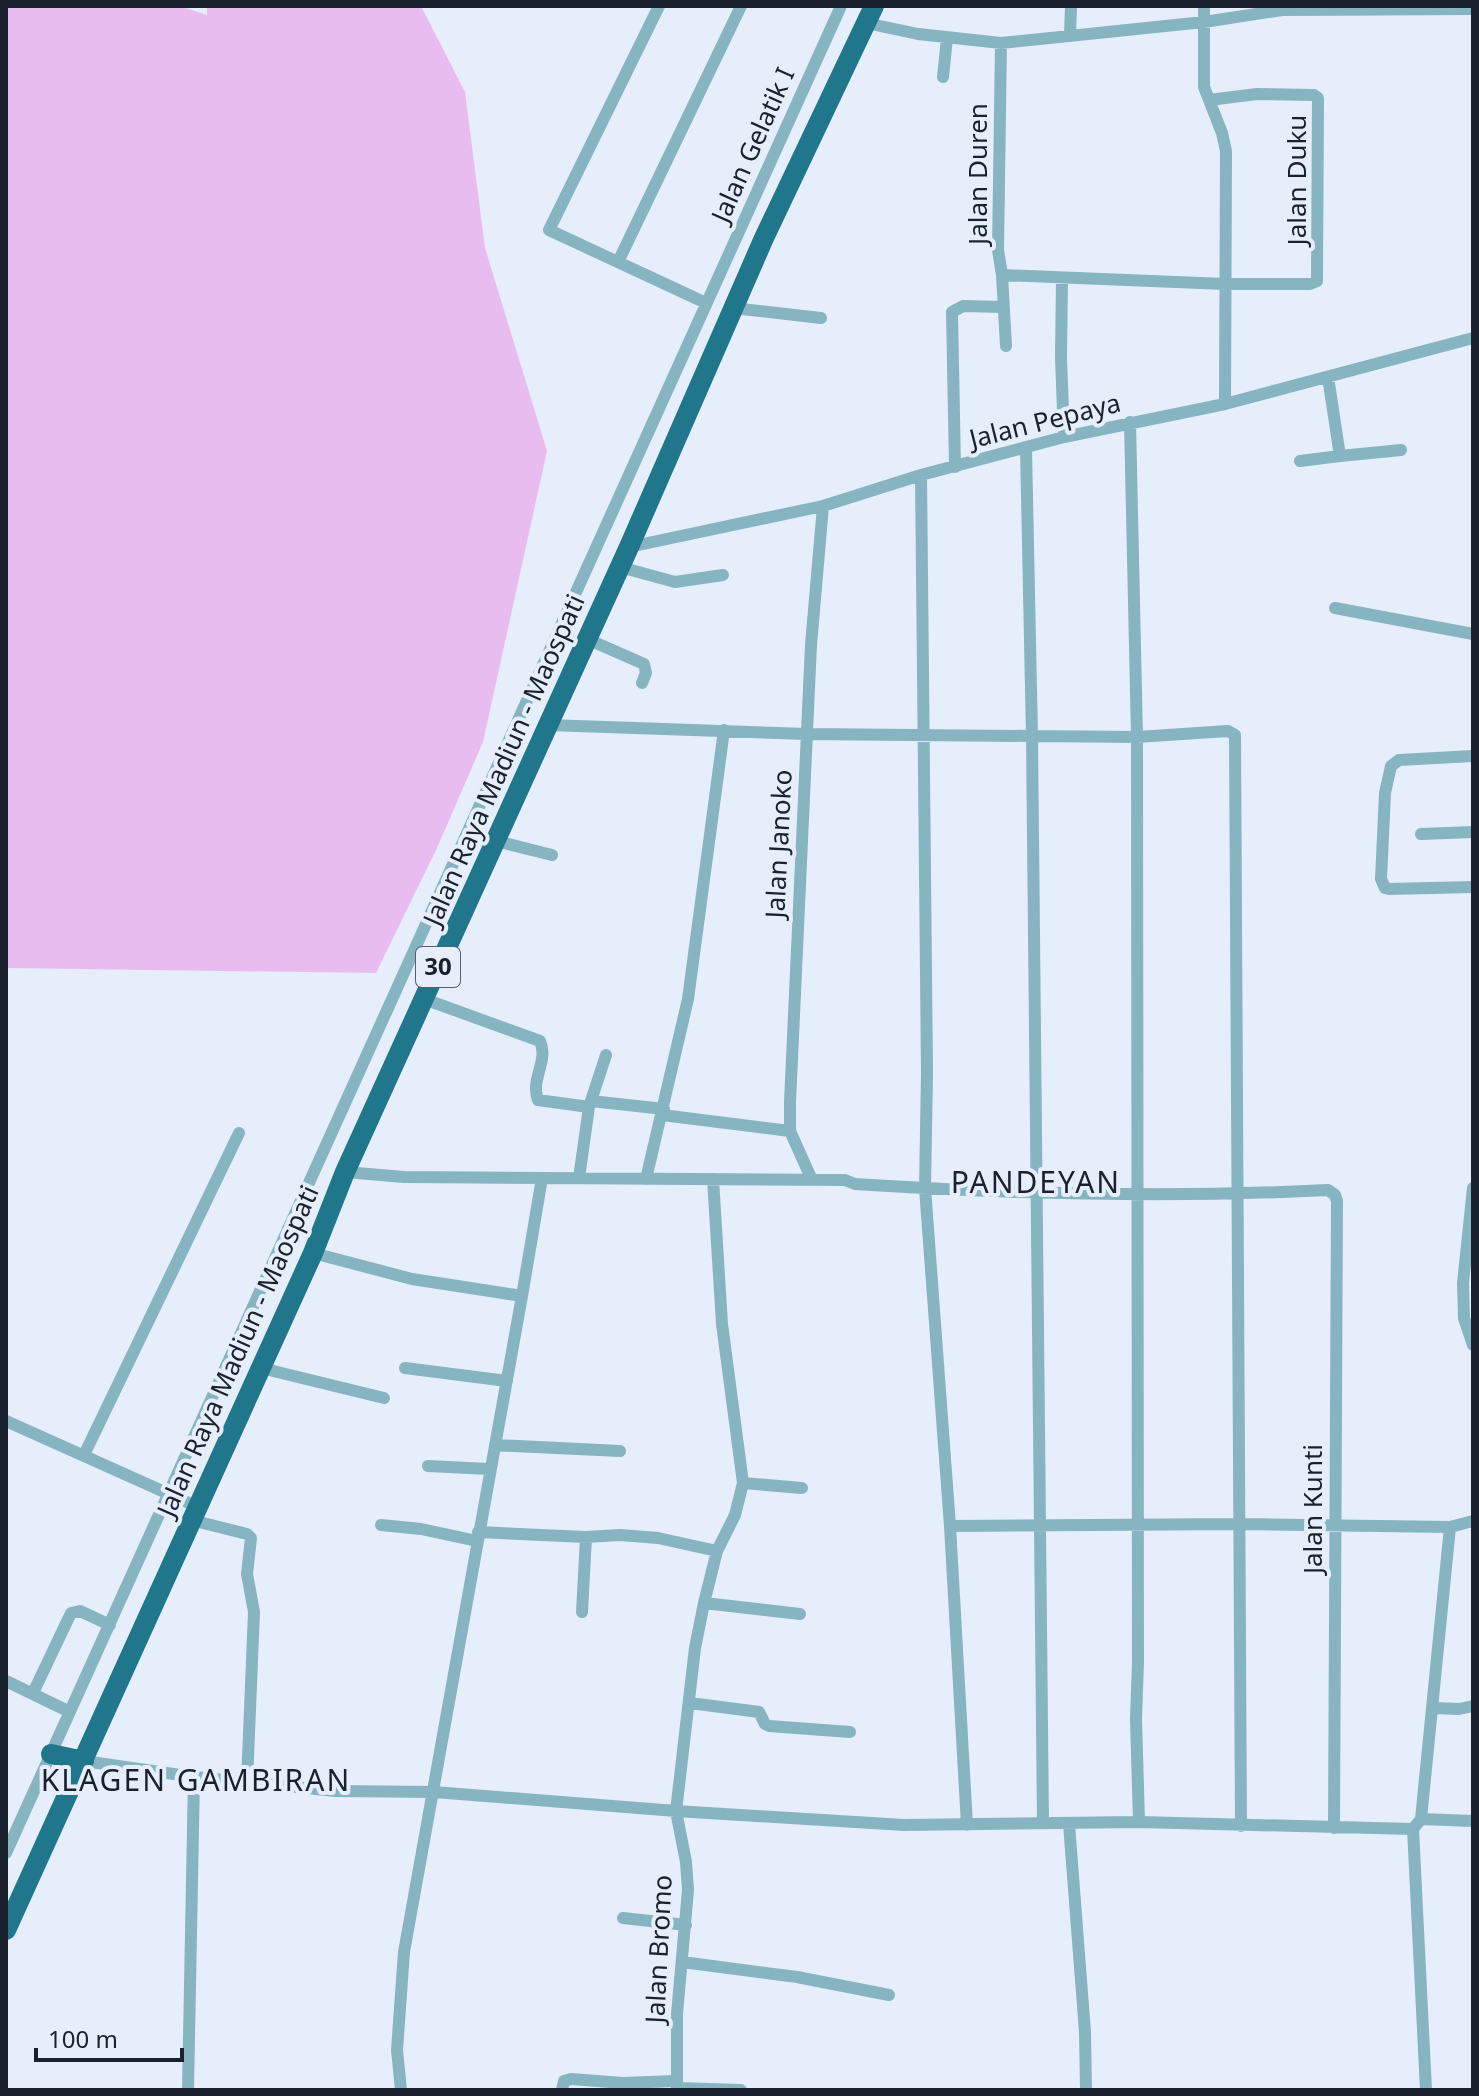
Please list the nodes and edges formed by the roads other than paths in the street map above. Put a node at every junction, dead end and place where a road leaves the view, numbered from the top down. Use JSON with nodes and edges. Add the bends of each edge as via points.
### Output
{"nodes":[{"id":1,"x":659,"y":6,"type":"edge"},
{"id":2,"x":741,"y":6,"type":"edge"},
{"id":3,"x":841,"y":6,"type":"edge"},
{"id":4,"x":1071,"y":6,"type":"edge"},
{"id":5,"x":1204,"y":6,"type":"edge"},
{"id":6,"x":1370,"y":8,"type":"edge"},
{"id":7,"x":1473,"y":9,"type":"edge"},
{"id":8,"x":870,"y":14,"type":"edge"},
{"id":9,"x":1204,"y":22,"type":"junction"},
{"id":10,"x":1070,"y":36,"type":"junction"},
{"id":11,"x":947,"y":38,"type":"junction"},
{"id":12,"x":1001,"y":43,"type":"junction"},
{"id":13,"x":943,"y":77,"type":"dead end"},
{"id":14,"x":1209,"y":100,"type":"junction"},
{"id":15,"x":618,"y":262,"type":"junction"},
{"id":16,"x":1002,"y":275,"type":"junction"},
{"id":17,"x":1062,"y":278,"type":"junction"},
{"id":18,"x":1225,"y":284,"type":"junction"},
{"id":19,"x":706,"y":303,"type":"junction"},
{"id":20,"x":1003,"y":307,"type":"junction"},
{"id":21,"x":733,"y":308,"type":"junction"},
{"id":22,"x":821,"y":318,"type":"dead end"},
{"id":23,"x":1473,"y":338,"type":"edge"},
{"id":24,"x":1006,"y":346,"type":"dead end"},
{"id":25,"x":1328,"y":377,"type":"junction"},
{"id":26,"x":1225,"y":404,"type":"junction"},
{"id":27,"x":1130,"y":422,"type":"junction"},
{"id":28,"x":1064,"y":437,"type":"junction"},
{"id":29,"x":1026,"y":448,"type":"junction"},
{"id":30,"x":1401,"y":450,"type":"dead end"},
{"id":31,"x":1340,"y":456,"type":"junction"},
{"id":32,"x":1300,"y":461,"type":"dead end"},
{"id":33,"x":955,"y":467,"type":"junction"},
{"id":34,"x":921,"y":475,"type":"junction"},
{"id":35,"x":823,"y":506,"type":"junction"},
{"id":36,"x":629,"y":547,"type":"junction"},
{"id":37,"x":620,"y":567,"type":"junction"},
{"id":38,"x":723,"y":575,"type":"dead end"},
{"id":39,"x":1335,"y":608,"type":"dead end"},
{"id":40,"x":1473,"y":634,"type":"edge"},
{"id":41,"x":587,"y":639,"type":"junction"},
{"id":42,"x":642,"y":683,"type":"dead end"},
{"id":43,"x":548,"y":725,"type":"junction"},
{"id":44,"x":724,"y":730,"type":"junction"},
{"id":45,"x":806,"y":734,"type":"junction"},
{"id":46,"x":923,"y":735,"type":"junction"},
{"id":47,"x":1032,"y":736,"type":"junction"},
{"id":48,"x":1137,"y":737,"type":"junction"},
{"id":49,"x":1473,"y":756,"type":"edge"},
{"id":50,"x":1473,"y":832,"type":"edge"},
{"id":51,"x":1421,"y":834,"type":"dead end"},
{"id":52,"x":496,"y":841,"type":"junction"},
{"id":53,"x":552,"y":855,"type":"dead end"},
{"id":54,"x":1473,"y":887,"type":"edge"},
{"id":55,"x":424,"y":999,"type":"junction"},
{"id":56,"x":606,"y":1055,"type":"dead end"},
{"id":57,"x":590,"y":1104,"type":"junction"},
{"id":58,"x":663,"y":1112,"type":"junction"},
{"id":59,"x":790,"y":1131,"type":"junction"},
{"id":60,"x":239,"y":1133,"type":"dead end"},
{"id":61,"x":345,"y":1172,"type":"junction"},
{"id":62,"x":542,"y":1178,"type":"junction"},
{"id":63,"x":579,"y":1178,"type":"junction"},
{"id":64,"x":646,"y":1179,"type":"junction"},
{"id":65,"x":713,"y":1179,"type":"junction"},
{"id":66,"x":812,"y":1180,"type":"junction"},
{"id":67,"x":925,"y":1188,"type":"junction"},
{"id":68,"x":1473,"y":1188,"type":"edge"},
{"id":69,"x":1036,"y":1191,"type":"junction"},
{"id":70,"x":1136,"y":1193,"type":"junction"},
{"id":71,"x":1236,"y":1194,"type":"junction"},
{"id":72,"x":313,"y":1253,"type":"junction"},
{"id":73,"x":522,"y":1296,"type":"junction"},
{"id":74,"x":1468,"y":1318,"type":"edge"},
{"id":75,"x":1473,"y":1345,"type":"edge"},
{"id":76,"x":261,"y":1368,"type":"junction"},
{"id":77,"x":405,"y":1368,"type":"dead end"},
{"id":78,"x":507,"y":1381,"type":"junction"},
{"id":79,"x":384,"y":1398,"type":"dead end"},
{"id":80,"x":6,"y":1421,"type":"edge"},
{"id":81,"x":495,"y":1445,"type":"junction"},
{"id":82,"x":620,"y":1451,"type":"dead end"},
{"id":83,"x":84,"y":1455,"type":"junction"},
{"id":84,"x":428,"y":1466,"type":"dead end"},
{"id":85,"x":489,"y":1469,"type":"junction"},
{"id":86,"x":743,"y":1483,"type":"junction"},
{"id":87,"x":802,"y":1488,"type":"dead end"},
{"id":88,"x":167,"y":1492,"type":"junction"},
{"id":89,"x":195,"y":1514,"type":"junction"},
{"id":90,"x":1473,"y":1521,"type":"edge"},
{"id":91,"x":1240,"y":1524,"type":"junction"},
{"id":92,"x":381,"y":1525,"type":"dead end"},
{"id":93,"x":1335,"y":1525,"type":"junction"},
{"id":94,"x":950,"y":1526,"type":"junction"},
{"id":95,"x":1038,"y":1526,"type":"junction"},
{"id":96,"x":1138,"y":1526,"type":"junction"},
{"id":97,"x":1450,"y":1527,"type":"junction"},
{"id":98,"x":478,"y":1536,"type":"junction"},
{"id":99,"x":586,"y":1537,"type":"junction"},
{"id":100,"x":717,"y":1551,"type":"junction"},
{"id":101,"x":704,"y":1603,"type":"junction"},
{"id":102,"x":582,"y":1612,"type":"dead end"},
{"id":103,"x":800,"y":1614,"type":"dead end"},
{"id":104,"x":110,"y":1625,"type":"junction"},
{"id":105,"x":6,"y":1681,"type":"edge"},
{"id":106,"x":33,"y":1693,"type":"junction"},
{"id":107,"x":690,"y":1703,"type":"junction"},
{"id":108,"x":1473,"y":1706,"type":"edge"},
{"id":109,"x":1434,"y":1708,"type":"junction"},
{"id":110,"x":70,"y":1712,"type":"junction"},
{"id":111,"x":850,"y":1732,"type":"dead end"},
{"id":112,"x":51,"y":1754,"type":"junction"},
{"id":113,"x":84,"y":1761,"type":"junction"},
{"id":114,"x":194,"y":1777,"type":"junction"},
{"id":115,"x":247,"y":1782,"type":"junction"},
{"id":116,"x":434,"y":1792,"type":"junction"},
{"id":117,"x":676,"y":1811,"type":"junction"},
{"id":118,"x":1473,"y":1821,"type":"edge"},
{"id":119,"x":1139,"y":1822,"type":"junction"},
{"id":120,"x":1043,"y":1823,"type":"junction"},
{"id":121,"x":1069,"y":1824,"type":"junction"},
{"id":122,"x":1417,"y":1824,"type":"junction"},
{"id":123,"x":967,"y":1825,"type":"junction"},
{"id":124,"x":1241,"y":1826,"type":"junction"},
{"id":125,"x":1334,"y":1828,"type":"junction"},
{"id":126,"x":6,"y":1853,"type":"edge"},
{"id":127,"x":623,"y":1918,"type":"dead end"},
{"id":128,"x":8,"y":1921,"type":"edge"},
{"id":129,"x":686,"y":1925,"type":"junction"},
{"id":130,"x":682,"y":1962,"type":"junction"},
{"id":131,"x":889,"y":1995,"type":"dead end"},
{"id":132,"x":677,"y":2086,"type":"edge"},
{"id":133,"x":188,"y":2090,"type":"edge"},
{"id":134,"x":401,"y":2090,"type":"edge"},
{"id":135,"x":562,"y":2090,"type":"edge"},
{"id":136,"x":741,"y":2090,"type":"edge"},
{"id":137,"x":1086,"y":2090,"type":"edge"},
{"id":138,"x":1426,"y":2090,"type":"edge"}],
"edges":[{"from":1,"to":15,"type":"street","via":[[549,230]]},
{"from":2,"to":15,"type":"street"},
{"from":3,"to":19,"type":"street","name":"Jalan Gelatik I"},
{"from":4,"to":10,"type":"street"},
{"from":5,"to":9,"type":"street"},
{"from":6,"to":7,"type":"street"},
{"from":6,"to":9,"type":"street","via":[[1282,10]]},
{"from":8,"to":11,"type":"street"},
{"from":8,"to":21,"type":"highway","name":"Jalan Raya Madiun - Maospati","number":"30"},
{"from":9,"to":10,"type":"street"},
{"from":9,"to":14,"type":"street","via":[[1203,74]]},
{"from":10,"to":12,"type":"street"},
{"from":11,"to":12,"type":"street"},
{"from":11,"to":13,"type":"street"},
{"from":12,"to":16,"type":"street","name":"Jalan Duren"},
{"from":14,"to":18,"type":"street","via":[[1225,142]]},
{"from":14,"to":18,"type":"street","name":"Jalan Duku","via":[[1314,95],[1320,104],[1317,281]]},
{"from":15,"to":19,"type":"street"},
{"from":16,"to":17,"type":"street","name":"Jalan Duren"},
{"from":16,"to":20,"type":"street"},
{"from":17,"to":18,"type":"street","name":"Jalan Duren"},
{"from":17,"to":28,"type":"street"},
{"from":18,"to":26,"type":"street"},
{"from":19,"to":88,"type":"street","name":"Jalan Gelatik I"},
{"from":20,"to":24,"type":"street"},
{"from":20,"to":33,"type":"street","via":[[963,306],[952,312]]},
{"from":21,"to":22,"type":"street"},
{"from":21,"to":36,"type":"highway","name":"Jalan Raya Madiun - Maospati","number":"30"},
{"from":23,"to":25,"type":"street","name":"Jalan Pepaya"},
{"from":25,"to":26,"type":"street","name":"Jalan Pepaya"},
{"from":25,"to":31,"type":"street"},
{"from":26,"to":27,"type":"street","name":"Jalan Pepaya"},
{"from":27,"to":28,"type":"street","name":"Jalan Pepaya"},
{"from":27,"to":48,"type":"street"},
{"from":28,"to":29,"type":"street","name":"Jalan Pepaya"},
{"from":29,"to":33,"type":"street","name":"Jalan Pepaya"},
{"from":29,"to":47,"type":"street"},
{"from":30,"to":31,"type":"street"},
{"from":31,"to":32,"type":"street"},
{"from":33,"to":34,"type":"street","name":"Jalan Pepaya"},
{"from":34,"to":35,"type":"street","name":"Jalan Pepaya"},
{"from":34,"to":46,"type":"street"},
{"from":35,"to":36,"type":"street","name":"Jalan Pepaya"},
{"from":35,"to":45,"type":"street","name":"Jalan Janoko"},
{"from":36,"to":37,"type":"highway","name":"Jalan Raya Madiun - Maospati","number":"30"},
{"from":37,"to":38,"type":"street","via":[[675,582]]},
{"from":37,"to":41,"type":"highway","name":"Jalan Raya Madiun - Maospati","number":"30"},
{"from":39,"to":40,"type":"street"},
{"from":41,"to":42,"type":"street","via":[[644,664]]},
{"from":41,"to":43,"type":"highway","name":"Jalan Raya Madiun - Maospati","number":"30"},
{"from":43,"to":44,"type":"street"},
{"from":43,"to":52,"type":"highway","name":"Jalan Raya Madiun - Maospati","number":"30"},
{"from":44,"to":45,"type":"street"},
{"from":44,"to":58,"type":"street","via":[[688,999]]},
{"from":45,"to":46,"type":"street"},
{"from":45,"to":59,"type":"street","name":"Jalan Janoko"},
{"from":46,"to":47,"type":"street"},
{"from":46,"to":67,"type":"street"},
{"from":47,"to":48,"type":"street"},
{"from":47,"to":69,"type":"street"},
{"from":48,"to":70,"type":"street"},
{"from":48,"to":71,"type":"street","via":[[1228,731],[1235,735]]},
{"from":49,"to":54,"type":"street","via":[[1403,759],[1391,766],[1381,879],[1389,889]]},
{"from":50,"to":51,"type":"street"},
{"from":52,"to":53,"type":"street"},
{"from":52,"to":55,"type":"highway","name":"Jalan Raya Madiun - Maospati","number":"30"},
{"from":55,"to":57,"type":"street","via":[[540,1041],[544,1050],[534,1089],[538,1100]]},
{"from":55,"to":61,"type":"highway","name":"Jalan Raya Madiun - Maospati","number":"30"},
{"from":56,"to":57,"type":"street"},
{"from":57,"to":58,"type":"street"},
{"from":57,"to":63,"type":"street"},
{"from":58,"to":59,"type":"street"},
{"from":58,"to":64,"type":"street"},
{"from":59,"to":66,"type":"street","name":"Jalan Janoko"},
{"from":60,"to":83,"type":"street"},
{"from":61,"to":62,"type":"street"},
{"from":61,"to":72,"type":"highway","name":"Jalan Raya Madiun - Maospati","number":"30"},
{"from":62,"to":63,"type":"street"},
{"from":62,"to":73,"type":"street"},
{"from":63,"to":64,"type":"street"},
{"from":64,"to":65,"type":"street"},
{"from":65,"to":66,"type":"street"},
{"from":65,"to":86,"type":"street","via":[[722,1324]]},
{"from":66,"to":67,"type":"street"},
{"from":67,"to":69,"type":"street"},
{"from":67,"to":94,"type":"street"},
{"from":68,"to":74,"type":"street","via":[[1463,1283]]},
{"from":69,"to":70,"type":"street"},
{"from":69,"to":95,"type":"street"},
{"from":70,"to":71,"type":"street"},
{"from":70,"to":96,"type":"street"},
{"from":71,"to":91,"type":"street"},
{"from":71,"to":93,"type":"street","name":"Jalan Kunti","via":[[1332,1191],[1337,1201]]},
{"from":72,"to":73,"type":"street","via":[[412,1279]]},
{"from":72,"to":76,"type":"highway","name":"Jalan Raya Madiun - Maospati","number":"30"},
{"from":73,"to":78,"type":"street"},
{"from":74,"to":75,"type":"street"},
{"from":76,"to":79,"type":"street"},
{"from":76,"to":89,"type":"highway","name":"Jalan Raya Madiun - Maospati","number":"30"},
{"from":77,"to":78,"type":"street"},
{"from":78,"to":81,"type":"street"},
{"from":80,"to":83,"type":"street"},
{"from":81,"to":82,"type":"street"},
{"from":81,"to":85,"type":"street"},
{"from":83,"to":88,"type":"street"},
{"from":84,"to":85,"type":"street"},
{"from":85,"to":98,"type":"street"},
{"from":86,"to":87,"type":"street"},
{"from":86,"to":100,"type":"street","name":"Jalan Bromo"},
{"from":88,"to":89,"type":"street"},
{"from":88,"to":104,"type":"street","name":"Jalan Gelatik I"},
{"from":89,"to":113,"type":"highway","name":"Jalan Raya Madiun - Maospati","number":"30"},
{"from":89,"to":115,"type":"street","via":[[251,1538],[247,1574],[254,1612]]},
{"from":90,"to":97,"type":"street"},
{"from":91,"to":93,"type":"street"},
{"from":91,"to":96,"type":"street"},
{"from":91,"to":124,"type":"street"},
{"from":92,"to":98,"type":"street"},
{"from":93,"to":97,"type":"street"},
{"from":93,"to":125,"type":"street","name":"Jalan Kunti"},
{"from":94,"to":95,"type":"street"},
{"from":94,"to":123,"type":"street"},
{"from":95,"to":96,"type":"street"},
{"from":95,"to":120,"type":"street"},
{"from":96,"to":119,"type":"street"},
{"from":97,"to":109,"type":"street"},
{"from":98,"to":99,"type":"street"},
{"from":98,"to":116,"type":"street"},
{"from":99,"to":100,"type":"street","via":[[658,1538]]},
{"from":99,"to":102,"type":"street"},
{"from":100,"to":101,"type":"street","name":"Jalan Bromo"},
{"from":101,"to":103,"type":"street"},
{"from":101,"to":107,"type":"street","name":"Jalan Bromo"},
{"from":104,"to":106,"type":"street","via":[[80,1611],[71,1613]]},
{"from":104,"to":110,"type":"street","name":"Jalan Gelatik I"},
{"from":105,"to":106,"type":"street"},
{"from":106,"to":110,"type":"street"},
{"from":107,"to":111,"type":"street","via":[[759,1712],[769,1726]]},
{"from":107,"to":117,"type":"street","name":"Jalan Bromo"},
{"from":108,"to":109,"type":"street"},
{"from":109,"to":122,"type":"street"},
{"from":110,"to":112,"type":"street","name":"Jalan Gelatik I"},
{"from":112,"to":113,"type":"highway"},
{"from":112,"to":126,"type":"street","name":"Jalan Gelatik I"},
{"from":113,"to":114,"type":"street"},
{"from":113,"to":128,"type":"highway","name":"Jalan Raya Madiun - Maospati","number":"30"},
{"from":114,"to":115,"type":"street"},
{"from":114,"to":133,"type":"street"},
{"from":115,"to":116,"type":"street","via":[[336,1791]]},
{"from":116,"to":117,"type":"street"},
{"from":116,"to":134,"type":"street","via":[[404,1952],[397,2050]]},
{"from":117,"to":123,"type":"street"},
{"from":117,"to":129,"type":"street","name":"Jalan Bromo","via":[[686,1862]]},
{"from":118,"to":122,"type":"street"},
{"from":119,"to":121,"type":"street"},
{"from":119,"to":124,"type":"street"},
{"from":120,"to":121,"type":"street"},
{"from":120,"to":123,"type":"street"},
{"from":121,"to":137,"type":"street"},
{"from":122,"to":125,"type":"street"},
{"from":122,"to":138,"type":"street"},
{"from":124,"to":125,"type":"street"},
{"from":127,"to":129,"type":"street"},
{"from":129,"to":130,"type":"street","name":"Jalan Bromo"},
{"from":130,"to":131,"type":"street"},
{"from":130,"to":132,"type":"street","name":"Jalan Bromo"},
{"from":132,"to":135,"type":"street","via":[[571,2079],[564,2081]]},
{"from":132,"to":136,"type":"street"}]}
